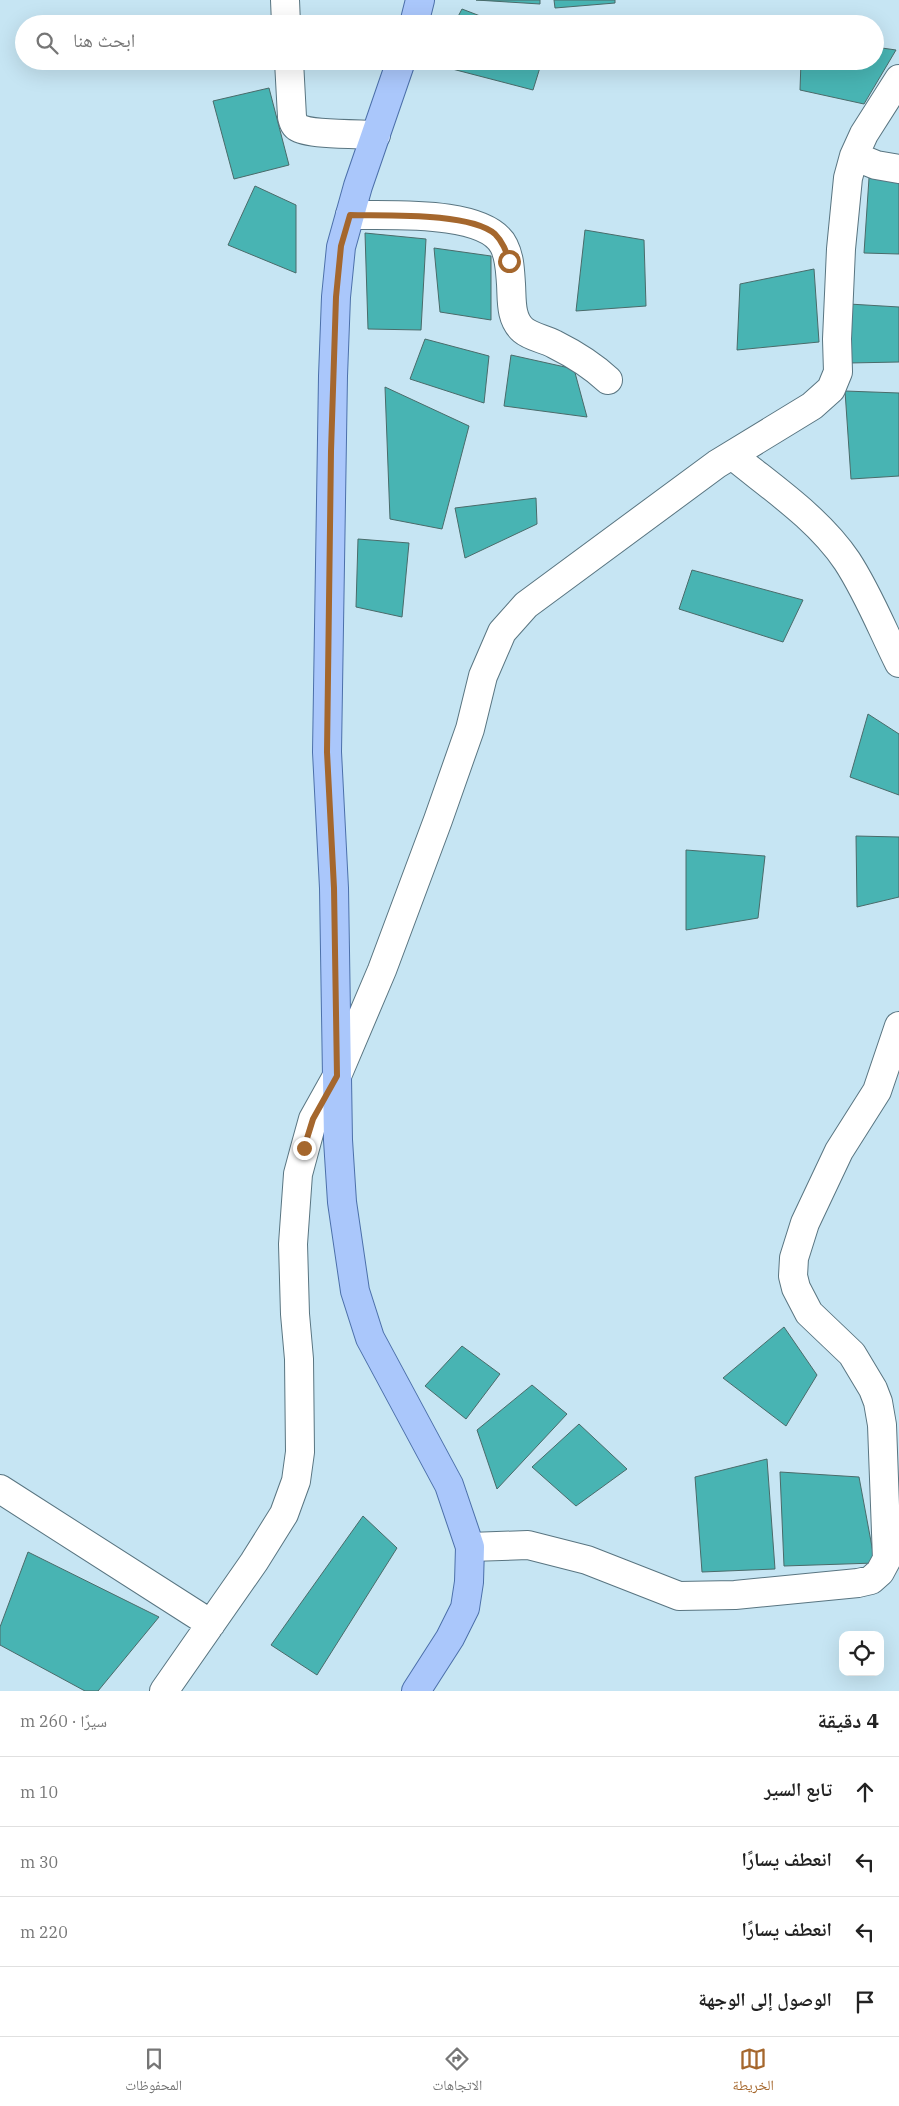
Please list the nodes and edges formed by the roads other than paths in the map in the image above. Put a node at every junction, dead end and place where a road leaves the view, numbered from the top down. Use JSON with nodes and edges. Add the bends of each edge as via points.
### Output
{"nodes":[{"id":1,"x":285,"y":0,"type":"edge"},
{"id":2,"x":420,"y":0,"type":"edge"},
{"id":3,"x":286,"y":15,"type":"edge"},
{"id":4,"x":416,"y":15,"type":"edge"},
{"id":5,"x":289,"y":70,"type":"edge"},
{"id":6,"x":399,"y":70,"type":"edge"},
{"id":7,"x":899,"y":79,"type":"edge"},
{"id":8,"x":376,"y":135,"type":"junction"},
{"id":9,"x":854,"y":156,"type":"junction"},
{"id":10,"x":899,"y":169,"type":"edge"},
{"id":11,"x":350,"y":215,"type":"junction"},
{"id":12,"x":608,"y":380,"type":"dead end"},
{"id":13,"x":732,"y":455,"type":"junction"},
{"id":14,"x":899,"y":664,"type":"edge"},
{"id":15,"x":899,"y":1027,"type":"edge"},
{"id":16,"x":337,"y":1076,"type":"junction"},
{"id":17,"x":0,"y":1489,"type":"edge"},
{"id":18,"x":470,"y":1547,"type":"junction"},
{"id":19,"x":211,"y":1624,"type":"junction"},
{"id":20,"x":164,"y":1691,"type":"edge"},
{"id":21,"x":416,"y":1691,"type":"edge"}],
"edges":[{"from":1,"to":3,"type":"street"},
{"from":2,"to":4,"type":"main road"},
{"from":5,"to":8,"type":"street","via":[[292,117],[299,129]]},
{"from":6,"to":8,"type":"main road"},
{"from":7,"to":9,"type":"street"},
{"from":8,"to":11,"type":"main road"},
{"from":9,"to":10,"type":"street","via":[[876,165]]},
{"from":9,"to":13,"type":"street","via":[[848,178],[841,249],[836,380],[812,406]]},
{"from":11,"to":12,"type":"street","via":[[446,218],[494,233],[504,246],[509,261],[512,306],[523,331],[582,359]]},
{"from":11,"to":16,"type":"main road","via":[[341,246],[336,297],[331,451],[327,752],[334,888]]},
{"from":13,"to":14,"type":"street","via":[[817,525],[846,560]]},
{"from":13,"to":16,"type":"street","via":[[526,606],[502,632],[484,676],[470,729],[438,820],[382,970]]},
{"from":15,"to":18,"type":"street","via":[[877,1091],[839,1151],[805,1223],[792,1276],[809,1313],[852,1354],[878,1402],[882,1425],[887,1559],[880,1572],[871,1580],[840,1585],[735,1595],[678,1596],[587,1560],[528,1545]]},
{"from":16,"to":18,"type":"main road","via":[[342,1202],[355,1291],[370,1338],[449,1485]]},
{"from":16,"to":19,"type":"street","via":[[313,1119],[298,1174],[294,1210],[300,1452],[296,1481],[284,1514]]},
{"from":17,"to":19,"type":"street"},
{"from":18,"to":21,"type":"main road","via":[[465,1608]]},
{"from":19,"to":20,"type":"street"}]}
